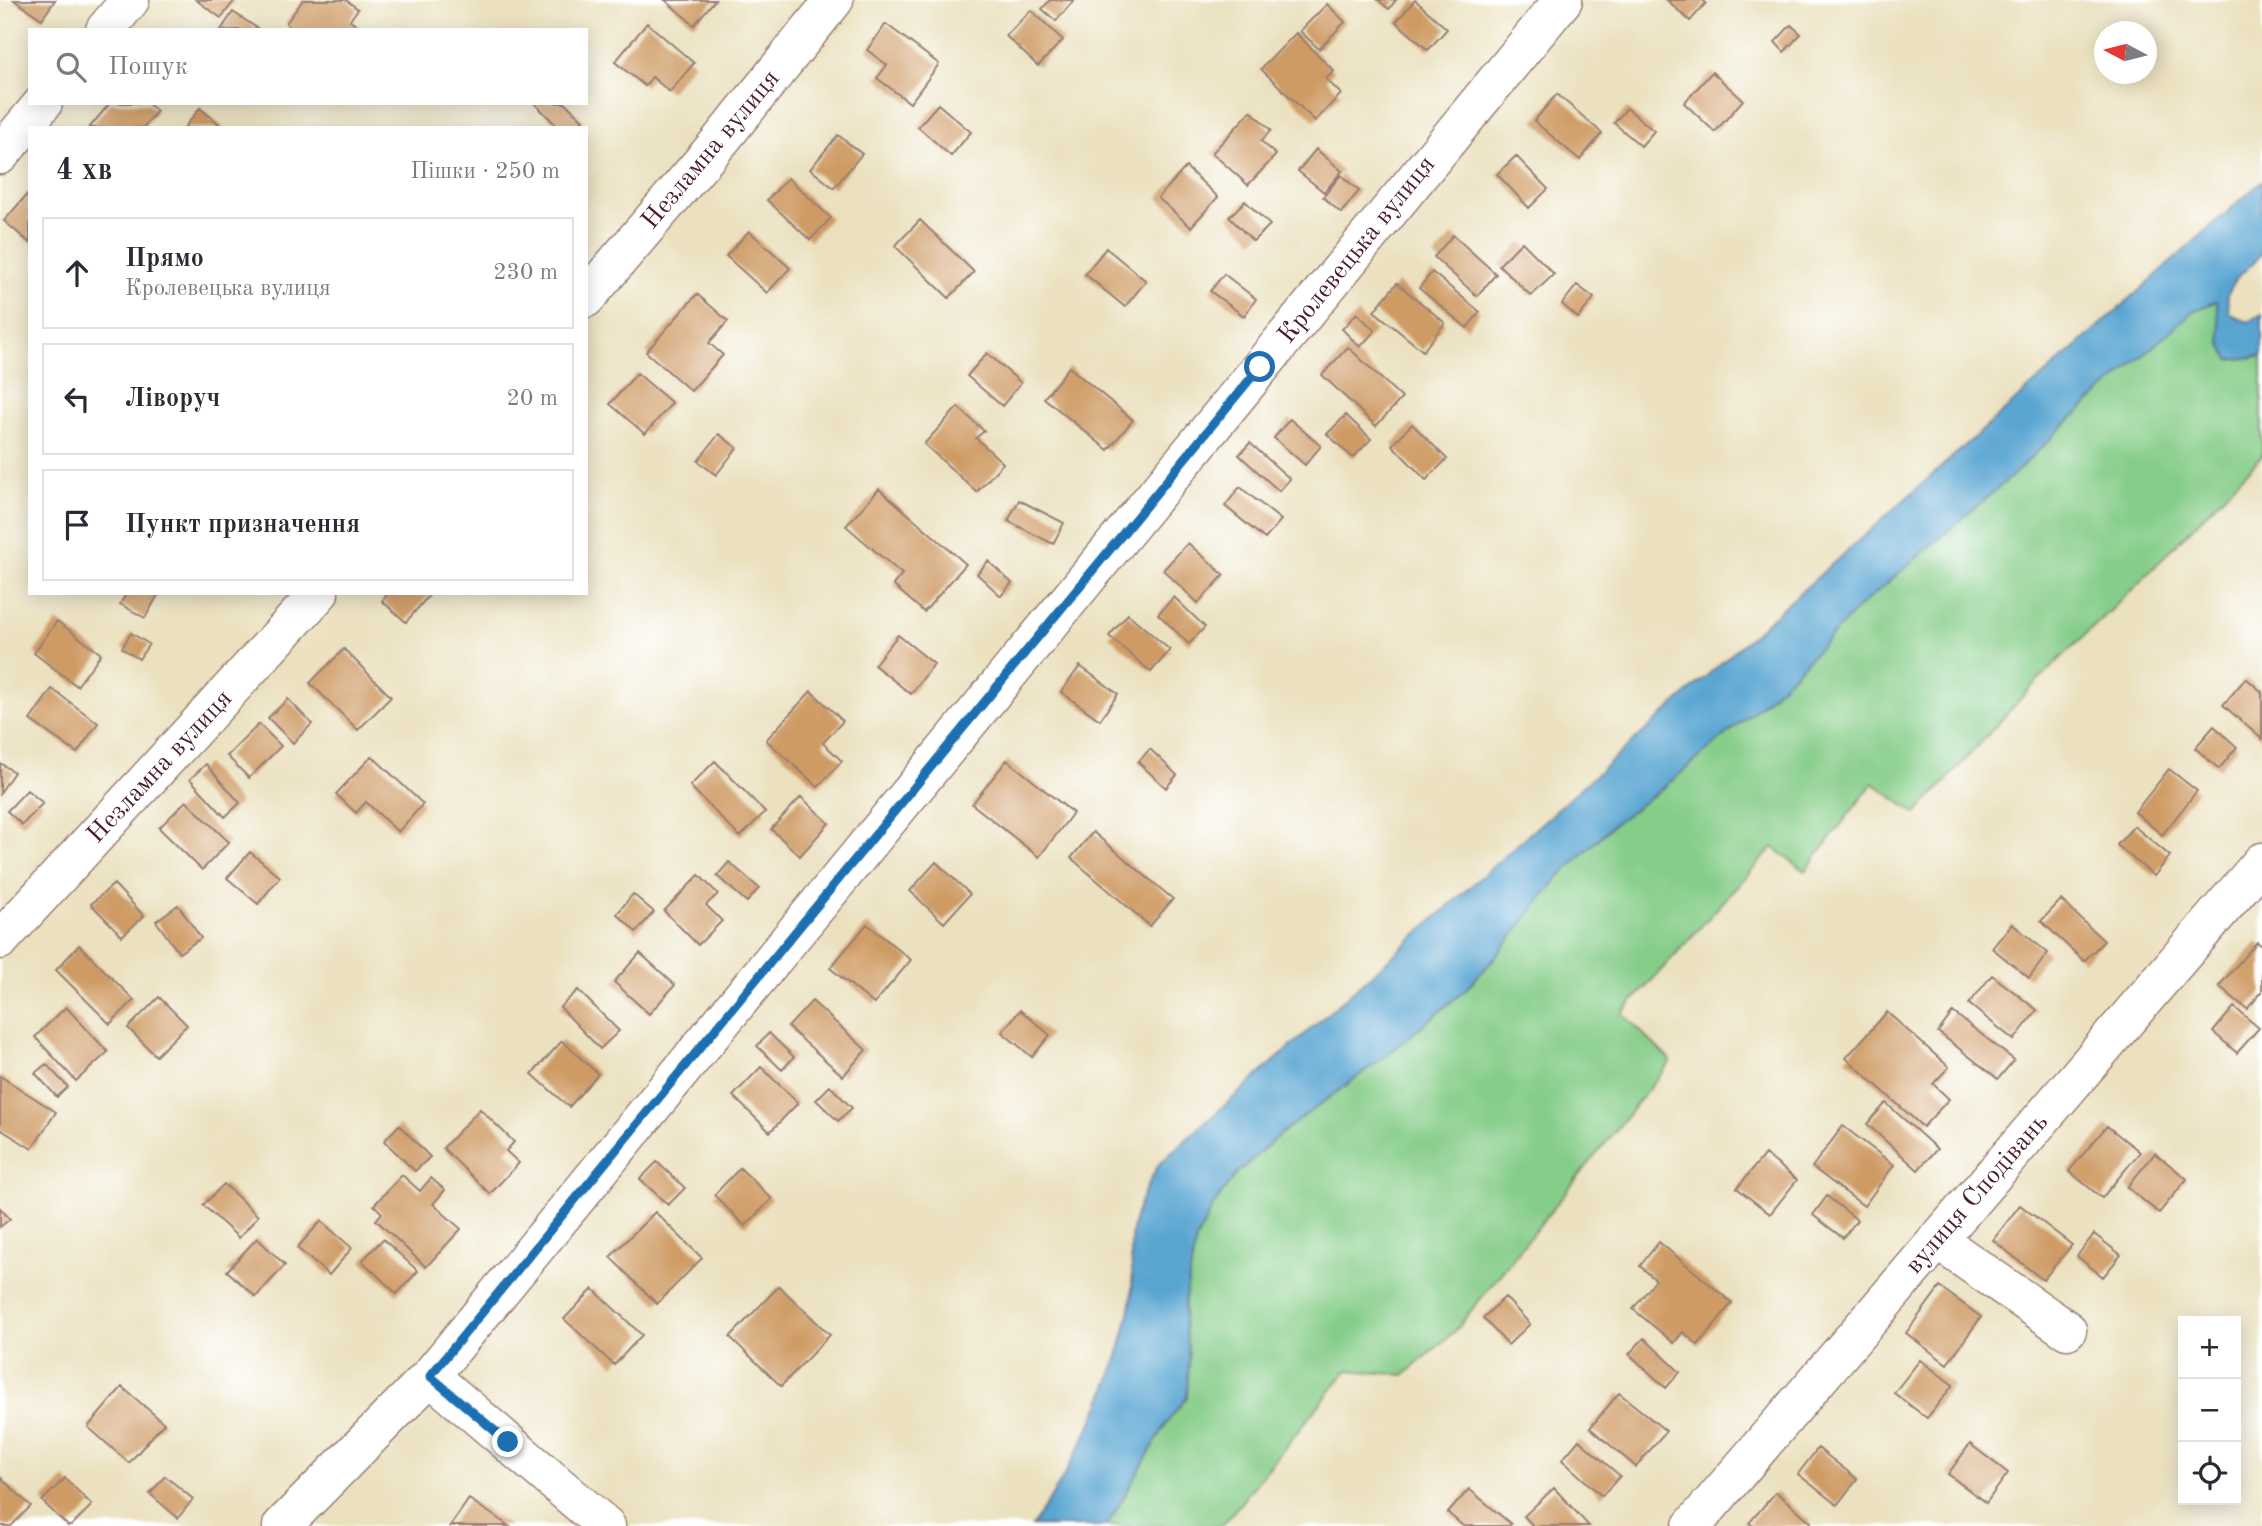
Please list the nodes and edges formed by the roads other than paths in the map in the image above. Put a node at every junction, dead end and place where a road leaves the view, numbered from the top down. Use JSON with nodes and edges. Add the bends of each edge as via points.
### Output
{"nodes":[{"id":1,"x":130,"y":0,"type":"edge"},
{"id":2,"x":834,"y":0,"type":"edge"},
{"id":3,"x":1563,"y":0,"type":"edge"},
{"id":4,"x":107,"y":28,"type":"edge"},
{"id":5,"x":41,"y":105,"type":"edge"},
{"id":6,"x":0,"y":155,"type":"edge"},
{"id":7,"x":588,"y":296,"type":"edge"},
{"id":8,"x":318,"y":595,"type":"edge"},
{"id":9,"x":2254,"y":886,"type":"edge"},
{"id":10,"x":0,"y":940,"type":"edge"},
{"id":11,"x":1937,"y":1240,"type":"junction"},
{"id":12,"x":2067,"y":1330,"type":"dead end"},
{"id":13,"x":430,"y":1376,"type":"junction"},
{"id":14,"x":282,"y":1526,"type":"edge"},
{"id":15,"x":606,"y":1526,"type":"edge"},
{"id":16,"x":1692,"y":1526,"type":"edge"}],
"edges":[{"from":1,"to":4,"type":"street"},
{"from":2,"to":7,"type":"street","name":"Незламна вулиця"},
{"from":3,"to":13,"type":"street","name":"Кролевецька вулиця"},
{"from":5,"to":6,"type":"street"},
{"from":8,"to":10,"type":"street","name":"Незламна вулиця"},
{"from":9,"to":11,"type":"street","name":"вулиця Сподівань"},
{"from":11,"to":12,"type":"street"},
{"from":11,"to":16,"type":"street","name":"вулиця Сподівань"},
{"from":13,"to":14,"type":"street","name":"Кролевецька вулиця"},
{"from":13,"to":15,"type":"street"}]}
